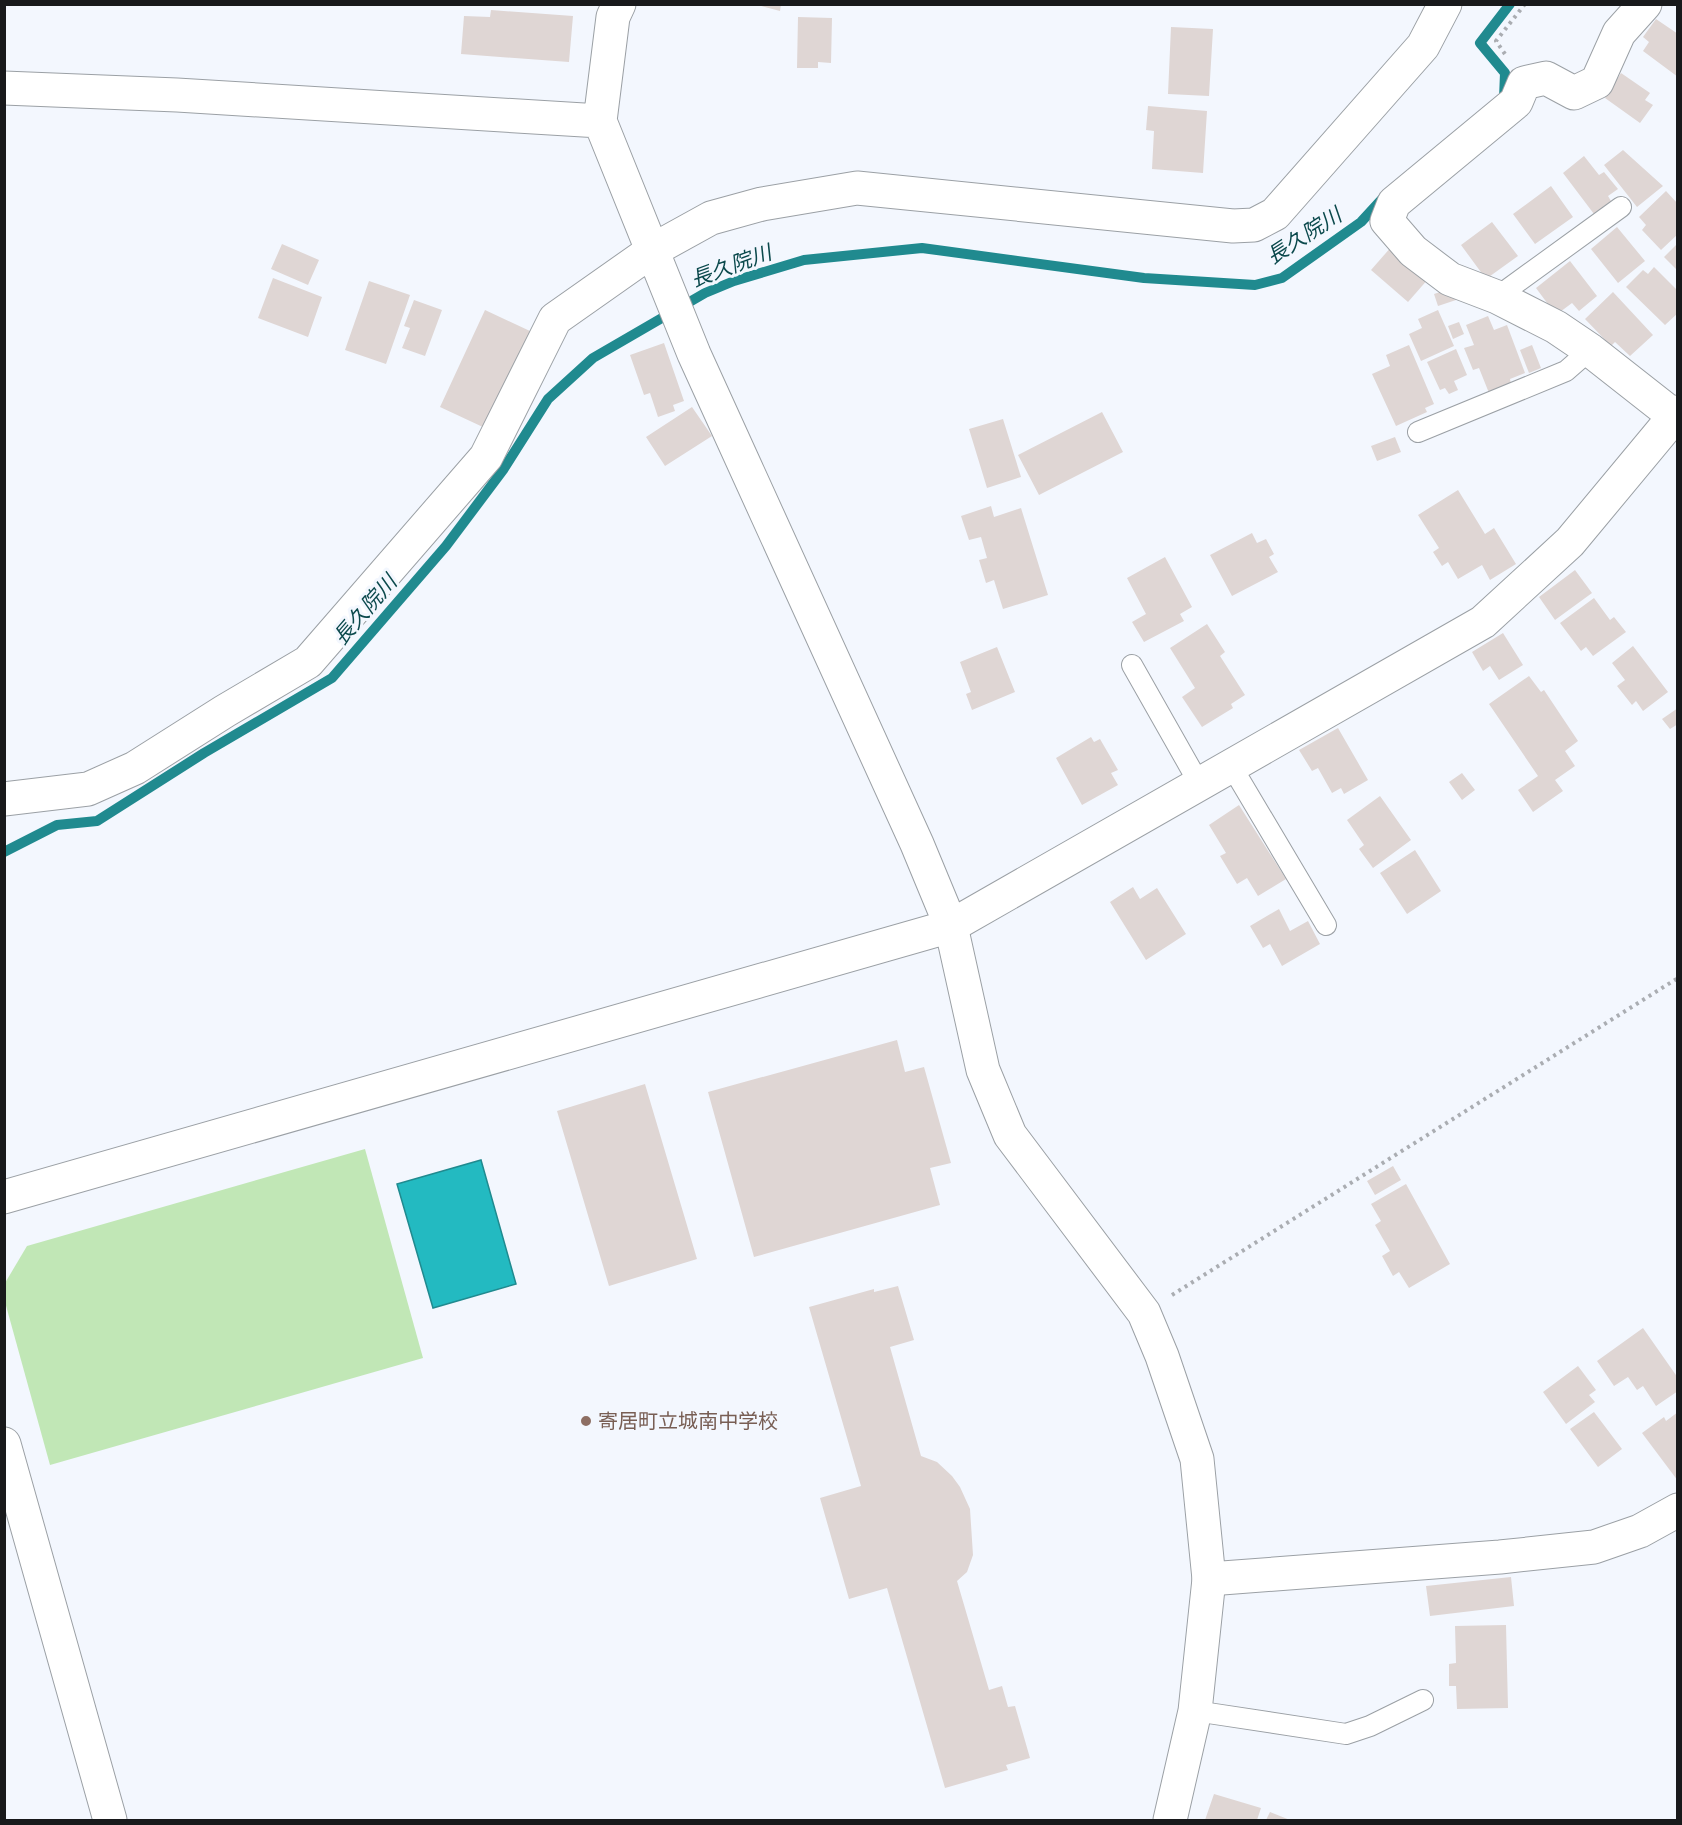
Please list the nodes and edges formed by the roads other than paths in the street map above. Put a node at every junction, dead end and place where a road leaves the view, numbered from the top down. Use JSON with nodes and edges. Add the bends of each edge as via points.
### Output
{"nodes":[{"id":1,"x":619,"y":4,"type":"edge"},
{"id":2,"x":1445,"y":4,"type":"edge"},
{"id":3,"x":1645,"y":4,"type":"edge"},
{"id":4,"x":4,"y":88,"type":"edge"},
{"id":5,"x":600,"y":121,"type":"junction"},
{"id":6,"x":1621,"y":207,"type":"dead end"},
{"id":7,"x":653,"y":250,"type":"junction"},
{"id":8,"x":1497,"y":297,"type":"junction"},
{"id":9,"x":1590,"y":350,"type":"junction"},
{"id":10,"x":1676,"y":414,"type":"edge"},
{"id":11,"x":1418,"y":432,"type":"dead end"},
{"id":12,"x":1132,"y":665,"type":"dead end"},
{"id":13,"x":1232,"y":767,"type":"junction"},
{"id":14,"x":1200,"y":785,"type":"junction"},
{"id":15,"x":4,"y":799,"type":"edge"},
{"id":16,"x":1326,"y":925,"type":"dead end"},
{"id":17,"x":951,"y":926,"type":"junction"},
{"id":18,"x":4,"y":1197,"type":"edge"},
{"id":19,"x":4,"y":1444,"type":"edge"},
{"id":20,"x":1677,"y":1510,"type":"edge"},
{"id":21,"x":1209,"y":1579,"type":"junction"},
{"id":22,"x":1423,"y":1700,"type":"dead end"},
{"id":23,"x":1195,"y":1711,"type":"junction"},
{"id":24,"x":110,"y":1821,"type":"edge"},
{"id":25,"x":1170,"y":1821,"type":"edge"}],
"edges":[{"from":1,"to":5,"type":"street","via":[[613,17]]},
{"from":2,"to":7,"type":"street","via":[[1423,46],[1275,214],[1254,225],[857,188],[762,204],[711,218]]},
{"from":3,"to":8,"type":"street","via":[[1619,33],[1597,82],[1574,93],[1546,78],[1524,83],[1516,102],[1394,203],[1387,221],[1413,251],[1450,279]]},
{"from":4,"to":5,"type":"street"},
{"from":5,"to":7,"type":"street"},
{"from":6,"to":8,"type":"lane"},
{"from":7,"to":15,"type":"street","via":[[555,319],[486,458],[308,662],[135,768],[88,789]]},
{"from":7,"to":17,"type":"street","via":[[694,354]]},
{"from":8,"to":9,"type":"street","via":[[1556,327]]},
{"from":9,"to":10,"type":"street"},
{"from":9,"to":11,"type":"lane","via":[[1566,371]]},
{"from":10,"to":13,"type":"street","via":[[1570,542],[1484,622]]},
{"from":12,"to":14,"type":"lane"},
{"from":13,"to":14,"type":"street"},
{"from":13,"to":16,"type":"lane"},
{"from":14,"to":17,"type":"street"},
{"from":17,"to":18,"type":"street"},
{"from":17,"to":21,"type":"street","via":[[983,1070],[1010,1136],[1144,1313],[1162,1356],[1197,1459]]},
{"from":19,"to":24,"type":"street"},
{"from":20,"to":21,"type":"street","via":[[1640,1531],[1594,1547]]},
{"from":21,"to":23,"type":"street"},
{"from":22,"to":23,"type":"lane","via":[[1346,1734]]},
{"from":23,"to":25,"type":"street"}]}
